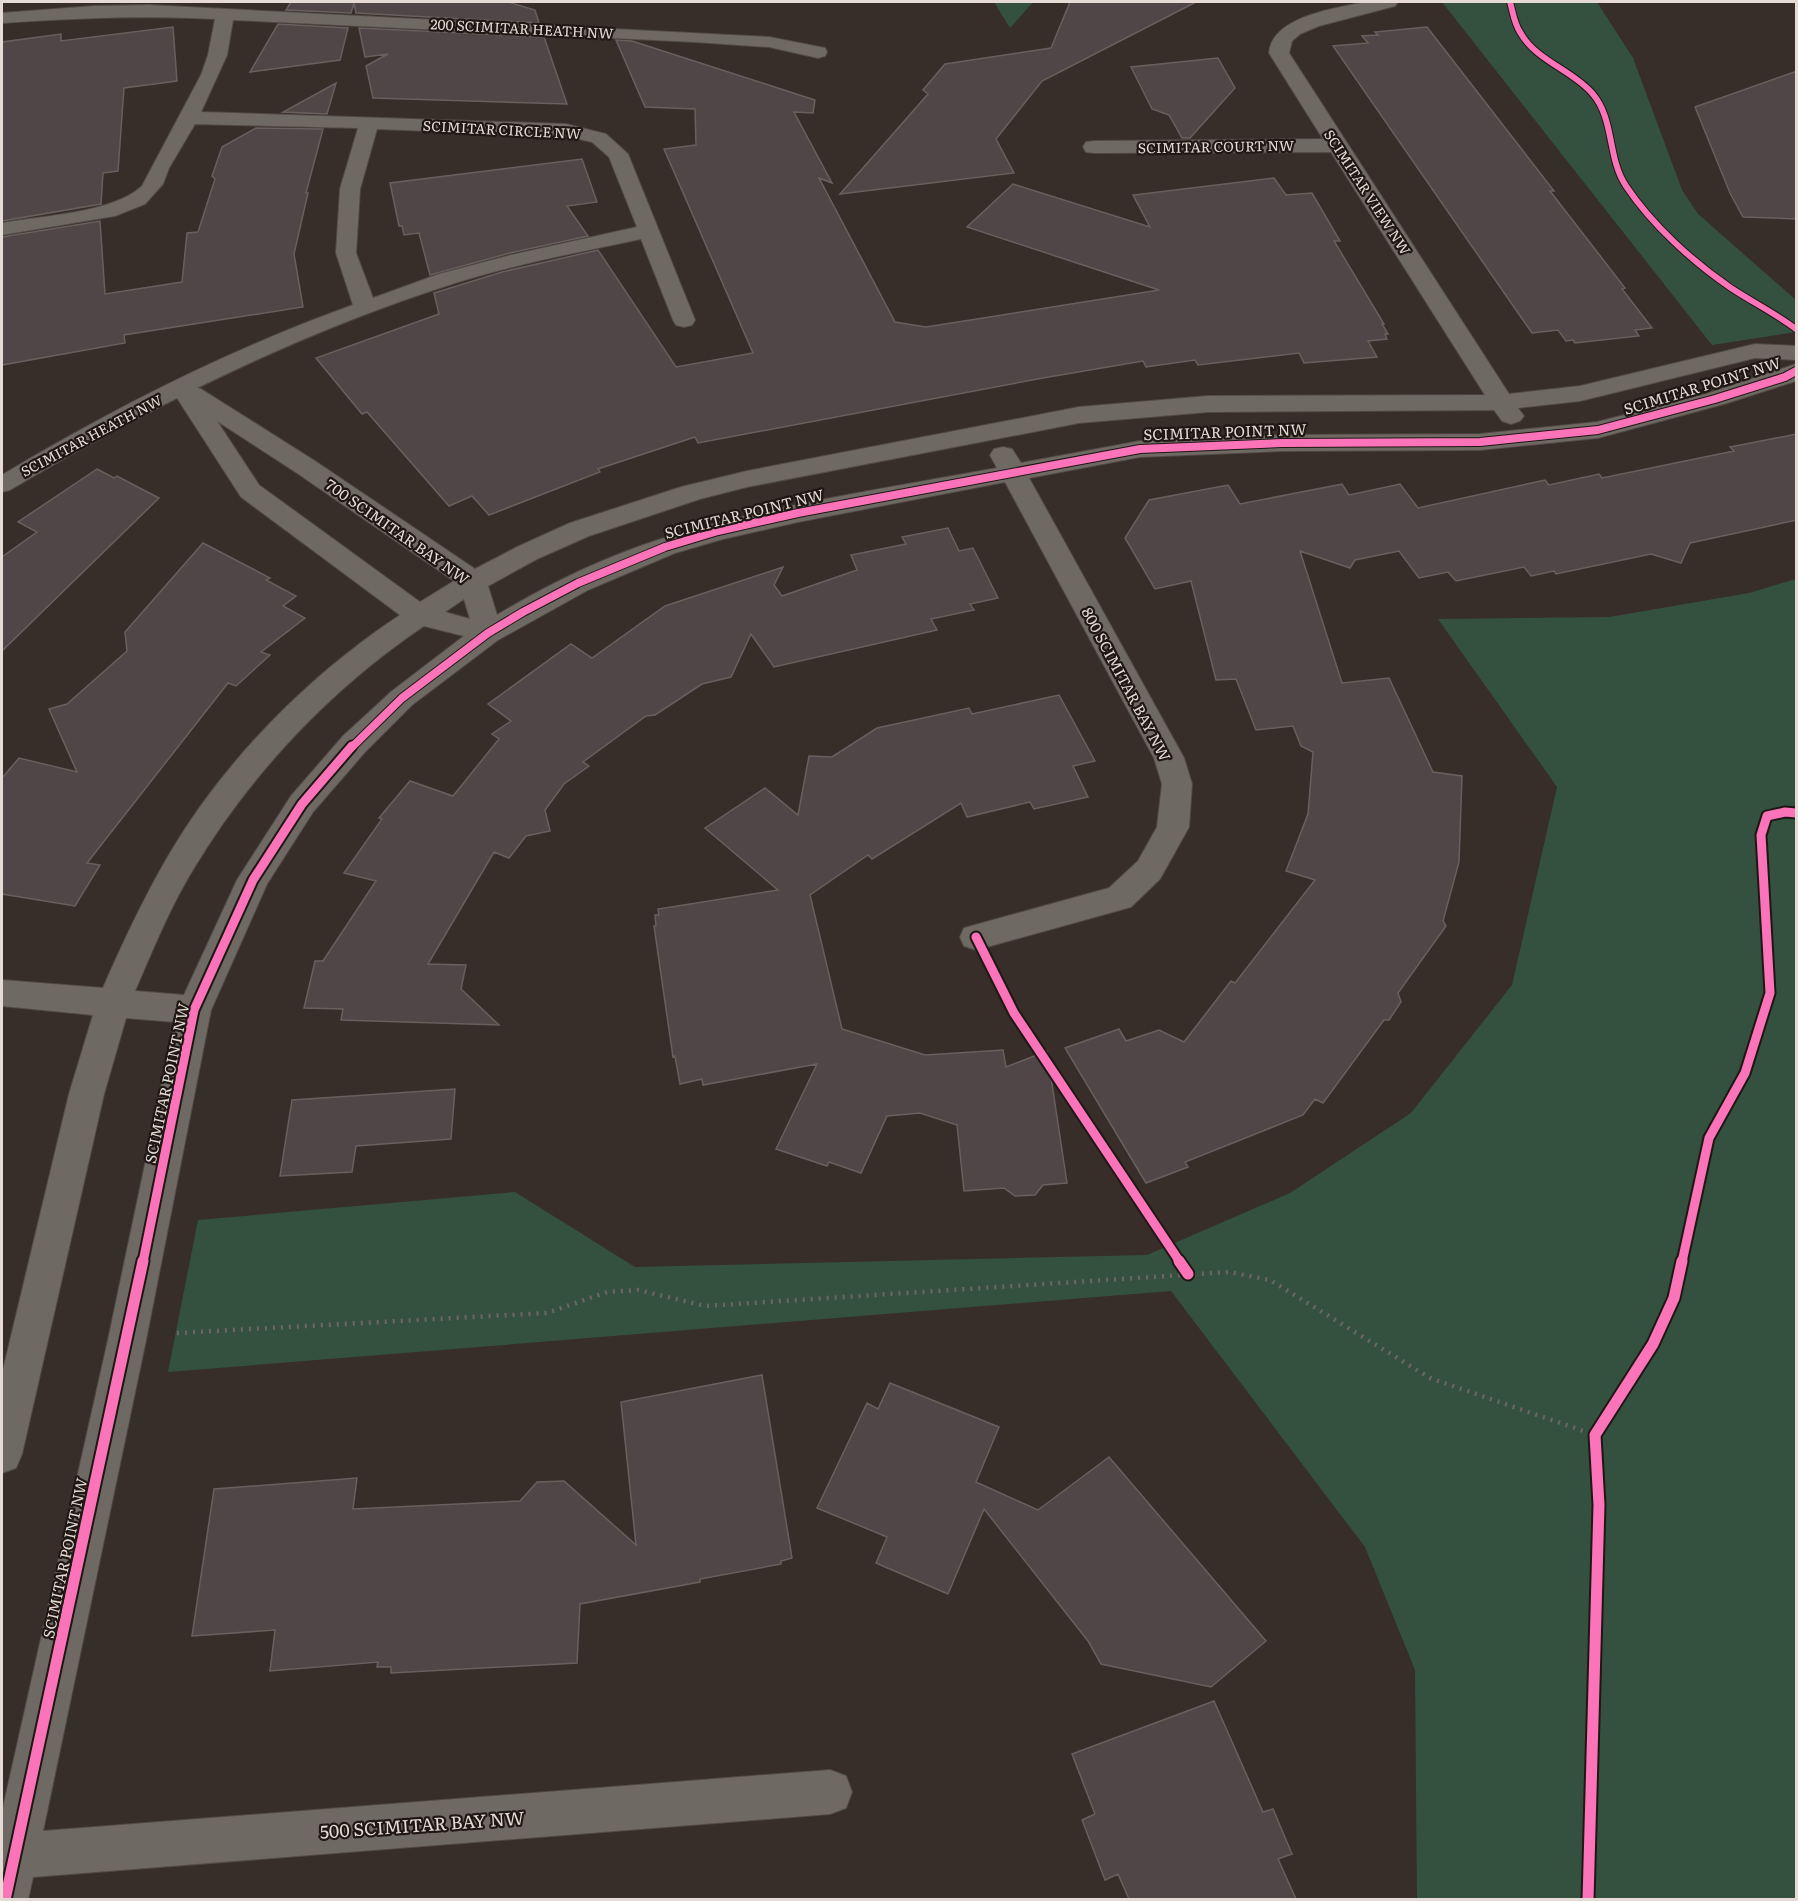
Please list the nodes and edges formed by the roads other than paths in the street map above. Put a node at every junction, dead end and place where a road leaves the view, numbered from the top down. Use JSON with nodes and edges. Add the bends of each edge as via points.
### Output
{"nodes":[{"id":1,"x":1388,"y":2,"type":"edge"},
{"id":2,"x":225,"y":13,"type":"junction"},
{"id":3,"x":2,"y":18,"type":"edge"},
{"id":4,"x":818,"y":52,"type":"dead end"},
{"id":5,"x":186,"y":118,"type":"junction"},
{"id":6,"x":369,"y":122,"type":"junction"},
{"id":7,"x":1337,"y":145,"type":"junction"},
{"id":8,"x":1094,"y":147,"type":"dead end"},
{"id":9,"x":2,"y":229,"type":"edge"},
{"id":10,"x":648,"y":231,"type":"junction"},
{"id":11,"x":365,"y":307,"type":"junction"},
{"id":12,"x":684,"y":320,"type":"dead end"},
{"id":13,"x":1797,"y":353,"type":"edge"},
{"id":14,"x":1797,"y":371,"type":"edge"},
{"id":15,"x":182,"y":387,"type":"junction"},
{"id":16,"x":1502,"y":402,"type":"junction"},
{"id":17,"x":990,"y":432,"type":"junction"},
{"id":18,"x":1527,"y":439,"type":"junction"},
{"id":19,"x":1012,"y":472,"type":"junction"},
{"id":20,"x":2,"y":484,"type":"edge"},
{"id":21,"x":473,"y":581,"type":"junction"},
{"id":22,"x":419,"y":615,"type":"junction"},
{"id":23,"x":488,"y":633,"type":"junction"},
{"id":24,"x":976,"y":937,"type":"dead end"},
{"id":25,"x":2,"y":993,"type":"edge"},
{"id":26,"x":113,"y":1003,"type":"junction"},
{"id":27,"x":194,"y":1010,"type":"junction"},
{"id":28,"x":2,"y":1454,"type":"edge"},
{"id":29,"x":830,"y":1792,"type":"dead end"},
{"id":30,"x":8,"y":1856,"type":"edge"},
{"id":31,"x":5,"y":1899,"type":"edge"}],
"edges":[{"from":1,"to":7,"type":"street","name":"SCIMITAR VIEW NW","via":[[1299,27],[1279,45],[1282,60]]},
{"from":2,"to":3,"type":"lane","name":"200 SCIMITAR HEATH NW","via":[[94,11]]},
{"from":2,"to":4,"type":"lane","name":"200 SCIMITAR HEATH NW","via":[[695,37],[769,42]]},
{"from":2,"to":5,"type":"lane","via":[[218,58],[207,86]]},
{"from":5,"to":6,"type":"lane","name":"SCIMITAR CIRCLE NW"},
{"from":5,"to":9,"type":"lane","via":[[155,183],[131,204]]},
{"from":6,"to":10,"type":"lane","name":"SCIMITAR CIRCLE NW","via":[[566,130],[599,138],[618,154]]},
{"from":6,"to":11,"type":"lane","via":[[350,189],[346,253]]},
{"from":7,"to":8,"type":"street","name":"SCIMITAR COURT NW"},
{"from":7,"to":16,"type":"street","name":"SCIMITAR VIEW NW"},
{"from":10,"to":11,"type":"lane","via":[[508,262]]},
{"from":10,"to":12,"type":"lane","name":"SCIMITAR CIRCLE NW"},
{"from":11,"to":15,"type":"lane","via":[[267,345]]},
{"from":13,"to":16,"type":"street","name":"SCIMITAR POINT NW","via":[[1755,351],[1580,393]]},
{"from":14,"to":18,"type":"street","name":"SCIMITAR POINT NW","via":[[1775,381],[1642,419],[1598,430]]},
{"from":15,"to":20,"type":"lane","name":"SCIMITAR HEATH NW","via":[[89,433]]},
{"from":15,"to":21,"type":"street","name":"700 SCIMITAR BAY NW"},
{"from":15,"to":22,"type":"street","via":[[250,491]]},
{"from":16,"to":17,"type":"street","name":"SCIMITAR POINT NW","via":[[1169,406],[1079,416]]},
{"from":16,"to":18,"type":"street","name":"SCIMITAR VIEW NW"},
{"from":17,"to":19,"type":"street","name":"800 SCIMITAR BAY NW"},
{"from":17,"to":21,"type":"street","name":"SCIMITAR POINT NW","via":[[747,479],[637,508],[529,552]]},
{"from":18,"to":19,"type":"street","name":"SCIMITAR POINT NW","via":[[1150,448]]},
{"from":19,"to":23,"type":"street","name":"SCIMITAR POINT NW","via":[[798,513],[665,547],[578,583]]},
{"from":19,"to":24,"type":"street","name":"800 SCIMITAR BAY NW","via":[[1169,758],[1177,784],[1173,827],[1149,870],[1120,898]]},
{"from":21,"to":22,"type":"street","name":"SCIMITAR POINT NW"},
{"from":21,"to":23,"type":"street","name":"700 SCIMITAR BAY NW"},
{"from":22,"to":23,"type":"street"},
{"from":22,"to":26,"type":"street","name":"SCIMITAR POINT NW","via":[[318,693],[209,816],[140,936]]},
{"from":23,"to":27,"type":"street","name":"SCIMITAR POINT NW","via":[[402,698],[354,744],[302,804],[253,880]]},
{"from":25,"to":26,"type":"street"},
{"from":26,"to":27,"type":"street"},
{"from":26,"to":28,"type":"street","name":"SCIMITAR POINT NW","via":[[87,1095]]},
{"from":27,"to":30,"type":"street","name":"SCIMITAR POINT NW","via":[[125,1351]]},
{"from":29,"to":30,"type":"street","name":"500 SCIMITAR BAY NW"},
{"from":30,"to":31,"type":"street","name":"SCIMITAR POINT NW"}]}
